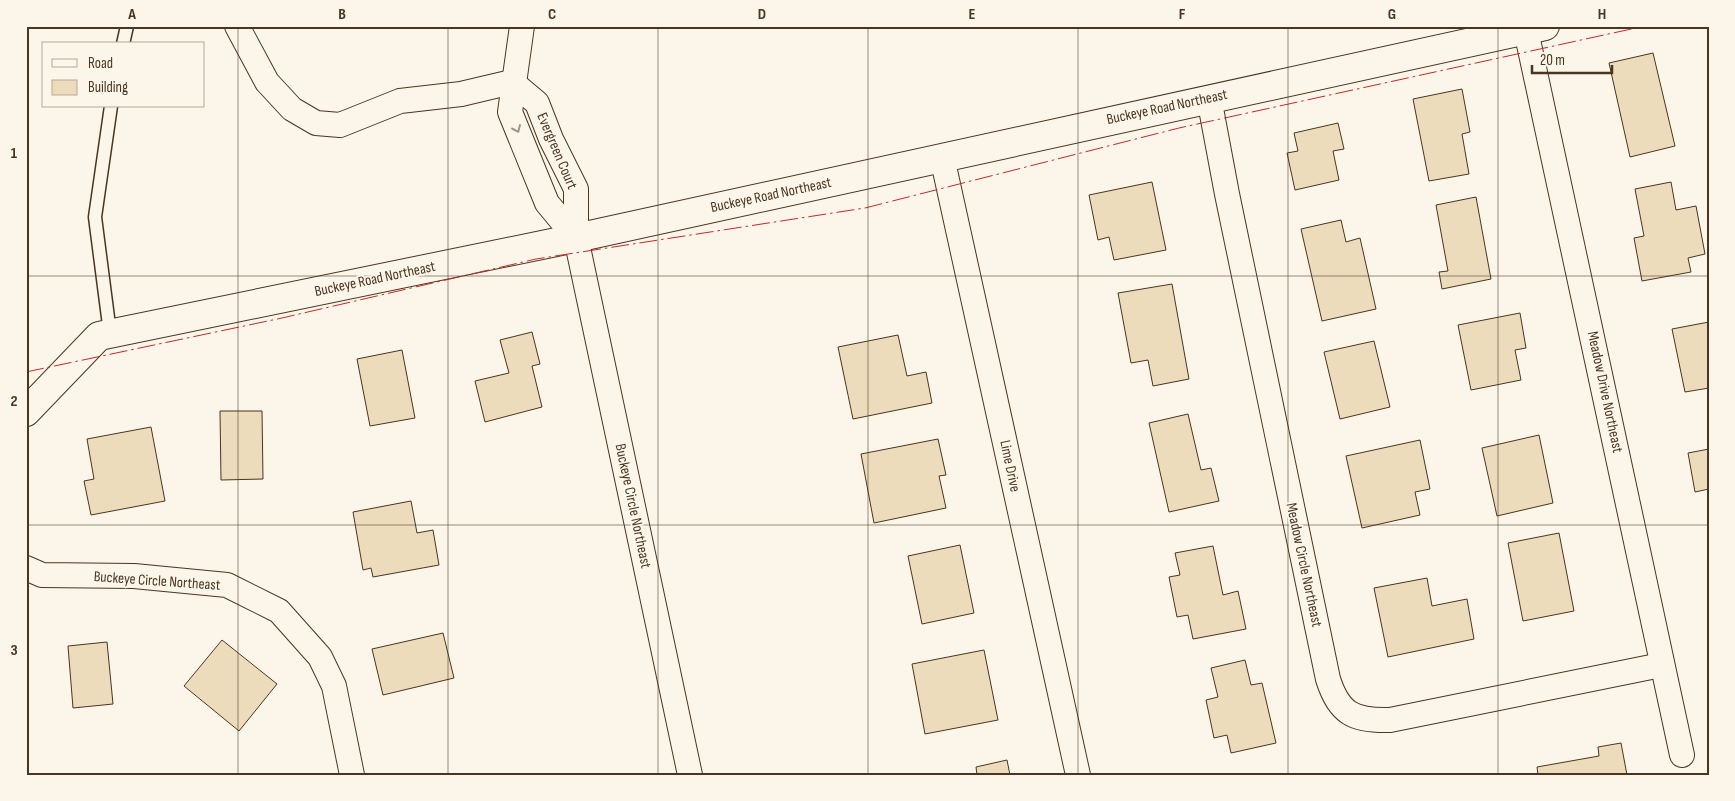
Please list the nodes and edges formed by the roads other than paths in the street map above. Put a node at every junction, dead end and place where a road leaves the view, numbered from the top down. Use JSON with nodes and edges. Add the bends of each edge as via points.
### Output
{"nodes":[{"id":1,"x":127,"y":26,"type":"edge"},
{"id":2,"x":237,"y":26,"type":"edge"},
{"id":3,"x":522,"y":26,"type":"edge"},
{"id":4,"x":1532,"y":28,"type":"edge"},
{"id":5,"x":123,"y":42,"type":"edge"},
{"id":6,"x":512,"y":82,"type":"junction"},
{"id":7,"x":1209,"y":98,"type":"junction"},
{"id":8,"x":111,"y":108,"type":"edge"},
{"id":9,"x":942,"y":157,"type":"junction"},
{"id":10,"x":576,"y":238,"type":"junction"},
{"id":11,"x":110,"y":333,"type":"junction"},
{"id":12,"x":26,"y":412,"type":"edge"},
{"id":13,"x":26,"y":568,"type":"edge"},
{"id":14,"x":1661,"y":665,"type":"junction"},
{"id":15,"x":1682,"y":755,"type":"dead end"},
{"id":16,"x":352,"y":775,"type":"edge"},
{"id":17,"x":690,"y":775,"type":"edge"},
{"id":18,"x":1078,"y":775,"type":"edge"}],
"edges":[{"from":1,"to":5,"type":"lane"},
{"from":2,"to":6,"type":"street","via":[[267,82],[292,110],[316,123],[340,125],[400,101],[461,94]]},
{"from":3,"to":6,"type":"street","name":"Evergreen Court"},
{"from":4,"to":7,"type":"street","name":"Buckeye Road Northeast"},
{"from":4,"to":14,"type":"street","name":"Meadow Drive Northeast"},
{"from":6,"to":10,"type":"street","name":"Evergreen Court","one_way":true,"via":[[510,112],[547,203]]},
{"from":6,"to":10,"type":"street","name":"Evergreen Court","via":[[537,103],[576,189]]},
{"from":7,"to":9,"type":"street","name":"Buckeye Road Northeast"},
{"from":7,"to":14,"type":"street","name":"Meadow Circle Northeast","via":[[1333,696],[1351,716],[1390,720]]},
{"from":8,"to":11,"type":"lane","via":[[95,217]]},
{"from":9,"to":10,"type":"street","name":"Buckeye Road Northeast"},
{"from":9,"to":18,"type":"street","name":"Lime Drive"},
{"from":10,"to":11,"type":"street","name":"Buckeye Road Northeast"},
{"from":10,"to":17,"type":"street","name":"Buckeye Circle Northeast"},
{"from":11,"to":12,"type":"street","name":"Buckeye Road Northeast","via":[[98,336]]},
{"from":13,"to":16,"type":"street","name":"Buckeye Circle Northeast","via":[[42,574],[134,576],[227,585],[279,611],[320,657],[334,686]]},
{"from":14,"to":15,"type":"street","name":"Meadow Drive Northeast"}]}
